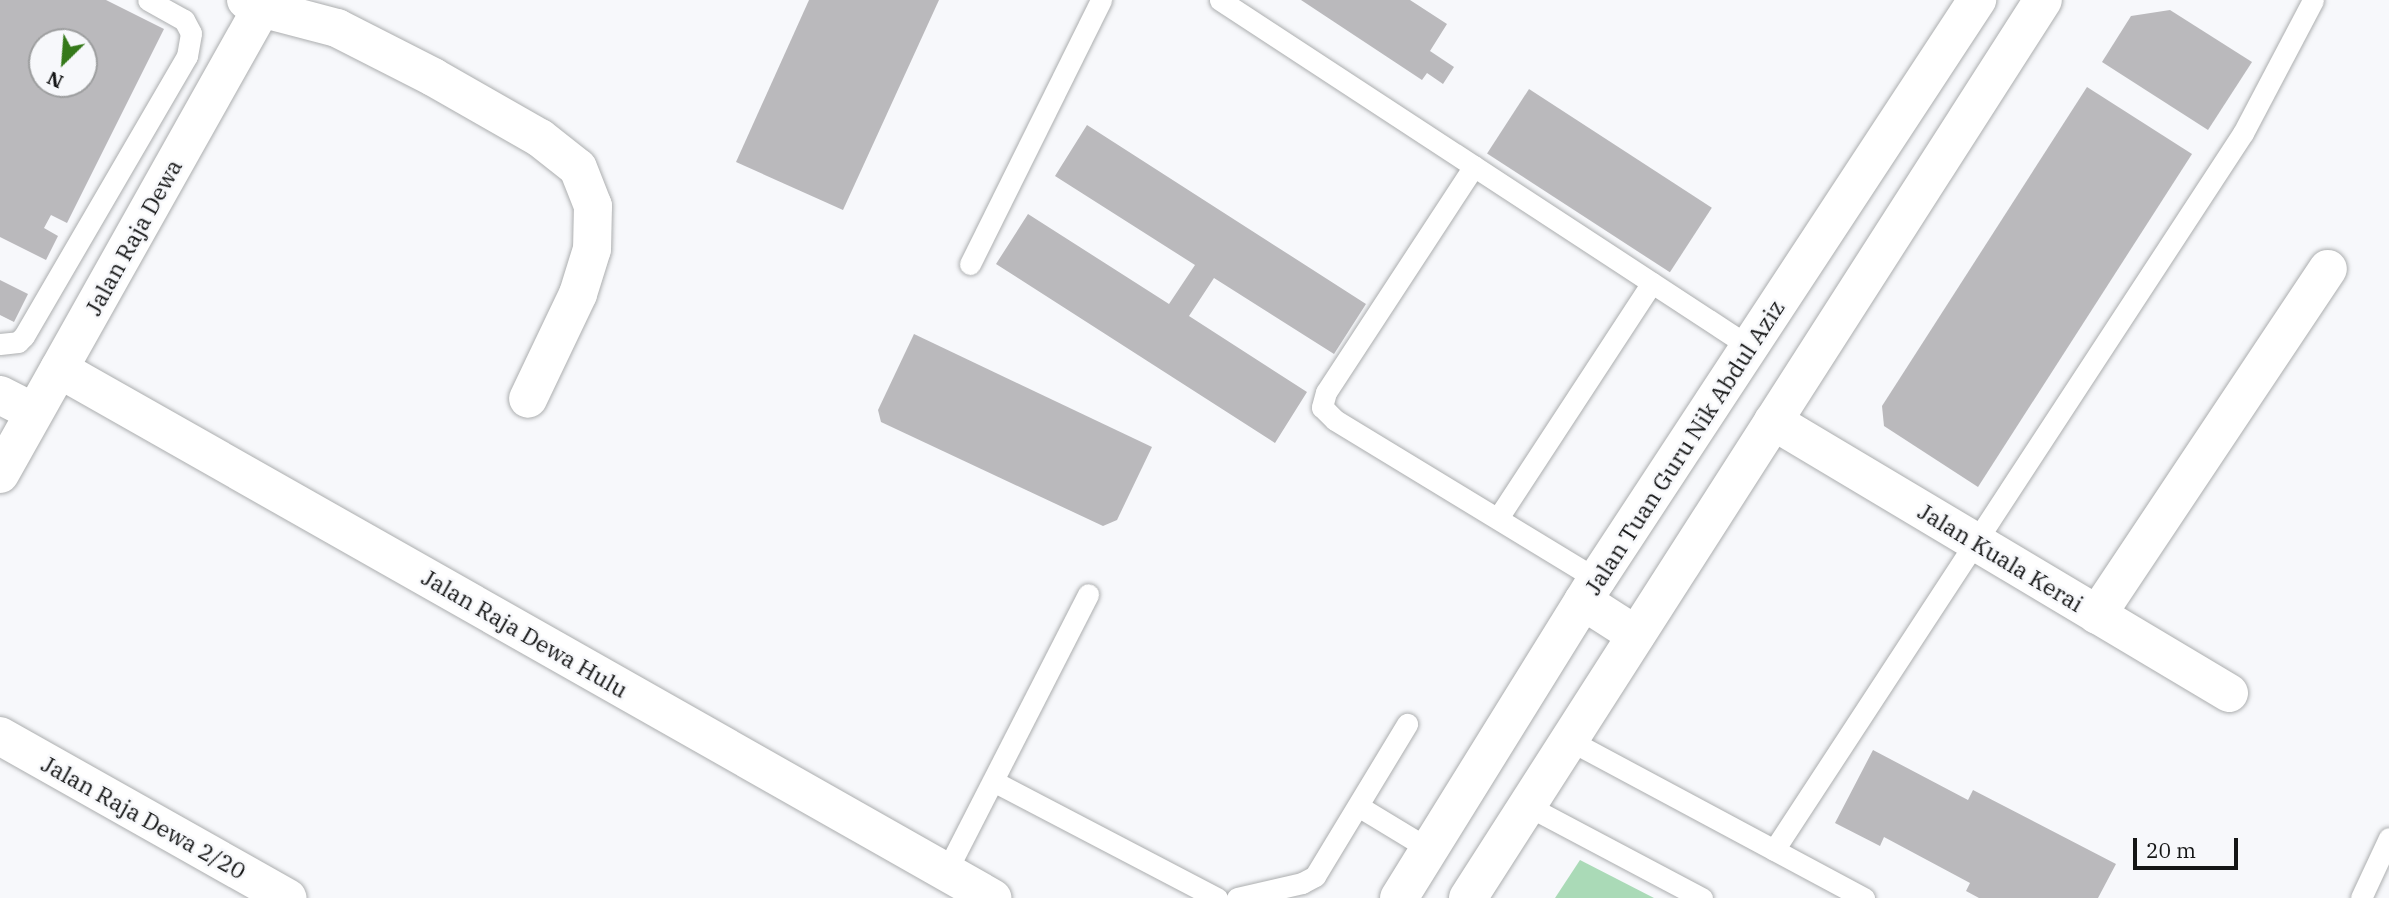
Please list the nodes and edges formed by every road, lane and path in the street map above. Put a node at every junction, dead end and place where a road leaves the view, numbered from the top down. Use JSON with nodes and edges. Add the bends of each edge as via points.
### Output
{"nodes":[{"id":1,"x":148,"y":0,"type":"edge"},
{"id":2,"x":1101,"y":0,"type":"edge"},
{"id":3,"x":1220,"y":0,"type":"edge"},
{"id":4,"x":2043,"y":0,"type":"edge"},
{"id":5,"x":2054,"y":0,"type":"edge"},
{"id":6,"x":2313,"y":0,"type":"edge"},
{"id":7,"x":1975,"y":2,"type":"edge"},
{"id":8,"x":258,"y":3,"type":"edge"},
{"id":9,"x":2018,"y":37,"type":"junction"},
{"id":10,"x":1474,"y":166,"type":"junction"},
{"id":11,"x":970,"y":264,"type":"dead end"},
{"id":12,"x":2328,"y":269,"type":"dead end"},
{"id":13,"x":1653,"y":283,"type":"junction"},
{"id":14,"x":0,"y":344,"type":"edge"},
{"id":15,"x":1750,"y":346,"type":"junction"},
{"id":16,"x":59,"y":369,"type":"junction"},
{"id":17,"x":0,"y":395,"type":"edge"},
{"id":18,"x":528,"y":399,"type":"dead end"},
{"id":19,"x":34,"y":412,"type":"junction"},
{"id":20,"x":1773,"y":421,"type":"junction"},
{"id":21,"x":4,"y":457,"type":"edge"},
{"id":22,"x":1498,"y":518,"type":"junction"},
{"id":23,"x":1976,"y":542,"type":"junction"},
{"id":24,"x":1590,"y":590,"type":"junction"},
{"id":25,"x":1088,"y":594,"type":"dead end"},
{"id":26,"x":2097,"y":615,"type":"junction"},
{"id":27,"x":1636,"y":635,"type":"junction"},
{"id":28,"x":2229,"y":693,"type":"dead end"},
{"id":29,"x":1407,"y":724,"type":"dead end"},
{"id":30,"x":0,"y":736,"type":"edge"},
{"id":31,"x":1569,"y":740,"type":"junction"},
{"id":32,"x":993,"y":781,"type":"junction"},
{"id":33,"x":1358,"y":806,"type":"junction"},
{"id":34,"x":1528,"y":806,"type":"junction"},
{"id":35,"x":2389,"y":838,"type":"edge"},
{"id":36,"x":1429,"y":849,"type":"junction"},
{"id":37,"x":1774,"y":850,"type":"junction"},
{"id":38,"x":946,"y":872,"type":"junction"},
{"id":39,"x":287,"y":898,"type":"edge"},
{"id":40,"x":992,"y":898,"type":"edge"},
{"id":41,"x":1217,"y":898,"type":"edge"},
{"id":42,"x":1237,"y":898,"type":"edge"},
{"id":43,"x":1399,"y":898,"type":"edge"},
{"id":44,"x":1468,"y":898,"type":"edge"},
{"id":45,"x":1702,"y":898,"type":"edge"},
{"id":46,"x":1864,"y":898,"type":"edge"},
{"id":47,"x":2361,"y":898,"type":"edge"}],
"edges":[{"from":1,"to":14,"type":"lane","via":[[184,20],[191,33],[187,56],[24,336],[18,342]]},
{"from":2,"to":11,"type":"lane"},
{"from":3,"to":10,"type":"lane"},
{"from":4,"to":9,"type":"street"},
{"from":5,"to":9,"type":"street"},
{"from":6,"to":23,"type":"lane","via":[[2242,133]]},
{"from":7,"to":15,"type":"street","name":"Jalan Tuan Guru Nik Abdul Aziz"},
{"from":8,"to":16,"type":"street","name":"Jalan Raja Dewa"},
{"from":8,"to":18,"type":"street","via":[[337,28],[540,138],[578,168],[593,206],[592,249],[578,294]]},
{"from":9,"to":20,"type":"street"},
{"from":10,"to":13,"type":"lane"},
{"from":10,"to":22,"type":"lane","via":[[1326,392],[1322,407],[1335,420]]},
{"from":12,"to":26,"type":"street"},
{"from":13,"to":15,"type":"lane"},
{"from":13,"to":22,"type":"lane"},
{"from":15,"to":24,"type":"street","name":"Jalan Tuan Guru Nik Abdul Aziz"},
{"from":16,"to":19,"type":"street","name":"Jalan Raja Dewa"},
{"from":16,"to":38,"type":"street","name":"Jalan Raja Dewa Hulu"},
{"from":17,"to":19,"type":"street"},
{"from":19,"to":21,"type":"street","name":"Jalan Raja Dewa"},
{"from":20,"to":23,"type":"street","name":"Jalan Kuala Kerai"},
{"from":20,"to":27,"type":"street"},
{"from":22,"to":24,"type":"lane"},
{"from":23,"to":26,"type":"street","name":"Jalan Kuala Kerai"},
{"from":23,"to":37,"type":"lane"},
{"from":24,"to":27,"type":"street"},
{"from":24,"to":36,"type":"street","name":"Jalan Tuan Guru Nik Abdul Aziz"},
{"from":25,"to":32,"type":"lane"},
{"from":26,"to":28,"type":"street","name":"Jalan Kuala Kerai"},
{"from":27,"to":31,"type":"street"},
{"from":29,"to":33,"type":"lane"},
{"from":30,"to":39,"type":"street","name":"Jalan Raja Dewa 2/20"},
{"from":31,"to":34,"type":"street"},
{"from":31,"to":37,"type":"lane"},
{"from":32,"to":38,"type":"lane"},
{"from":32,"to":41,"type":"lane"},
{"from":33,"to":36,"type":"lane"},
{"from":33,"to":42,"type":"lane","via":[[1309,880]]},
{"from":34,"to":44,"type":"street"},
{"from":34,"to":45,"type":"lane"},
{"from":35,"to":47,"type":"lane"},
{"from":36,"to":43,"type":"street","name":"Jalan Tuan Guru Nik Abdul Aziz"},
{"from":37,"to":46,"type":"lane"},
{"from":38,"to":40,"type":"street","name":"Jalan Raja Dewa Hulu"}]}
